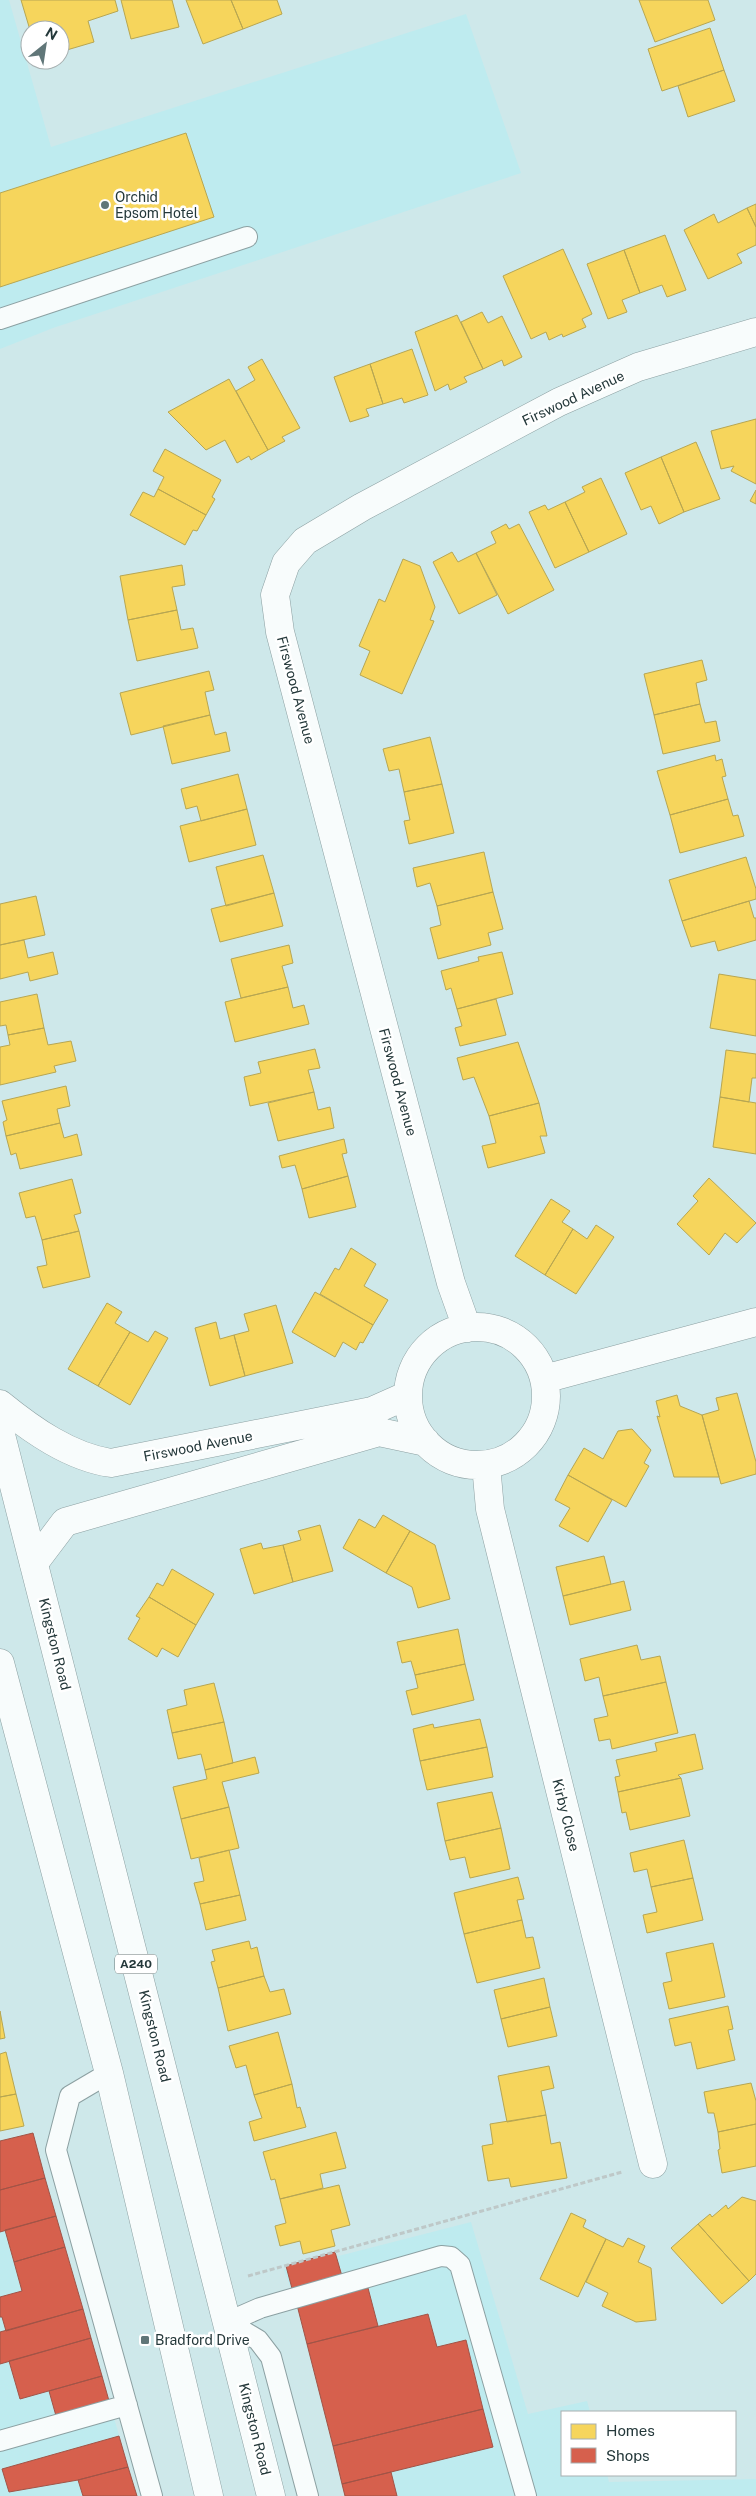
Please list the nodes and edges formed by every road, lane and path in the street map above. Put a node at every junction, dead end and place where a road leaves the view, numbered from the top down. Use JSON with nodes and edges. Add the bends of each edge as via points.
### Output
{"nodes":[{"id":1,"x":247,"y":237,"type":"dead end"},
{"id":2,"x":0,"y":319,"type":"edge"},
{"id":3,"x":756,"y":332,"type":"edge"},
{"id":4,"x":756,"y":1322,"type":"edge"},
{"id":5,"x":467,"y":1328,"type":"junction"},
{"id":6,"x":544,"y":1378,"type":"junction"},
{"id":7,"x":408,"y":1395,"type":"junction"},
{"id":8,"x":0,"y":1404,"type":"edge"},
{"id":9,"x":0,"y":1431,"type":"edge"},
{"id":10,"x":426,"y":1442,"type":"junction"},
{"id":11,"x":486,"y":1465,"type":"junction"},
{"id":12,"x":34,"y":1563,"type":"junction"},
{"id":13,"x":0,"y":1663,"type":"edge"},
{"id":14,"x":109,"y":2073,"type":"junction"},
{"id":15,"x":653,"y":2164,"type":"joint"},
{"id":16,"x":219,"y":2285,"type":"junction"},
{"id":17,"x":228,"y":2322,"type":"junction"},
{"id":18,"x":127,"y":2405,"type":"junction"},
{"id":19,"x":0,"y":2441,"type":"edge"},
{"id":20,"x":152,"y":2496,"type":"edge"},
{"id":21,"x":210,"y":2496,"type":"edge"},
{"id":22,"x":272,"y":2496,"type":"edge"},
{"id":23,"x":308,"y":2496,"type":"edge"},
{"id":24,"x":526,"y":2496,"type":"edge"}],
"edges":[{"from":1,"to":2,"type":"lane"},
{"from":3,"to":5,"type":"main road","name":"Firswood Avenue","via":[[638,367],[559,402],[371,502],[305,541],[286,563],[274,595],[280,632],[451,1283]]},
{"from":4,"to":6,"type":"main road"},
{"from":5,"to":6,"type":"main road","via":[[487,1328],[506,1333],[523,1344],[536,1360]]},
{"from":5,"to":7,"type":"main road","via":[[448,1333],[432,1343],[419,1358],[411,1376]]},
{"from":6,"to":11,"type":"main road","via":[[547,1402],[541,1425],[528,1444],[509,1458]]},
{"from":7,"to":8,"type":"main road","name":"Firswood Avenue","via":[[372,1411],[111,1463],[90,1460],[38,1432]]},
{"from":7,"to":10,"type":"main road","via":[[416,1428]]},
{"from":9,"to":12,"type":"main road","name":"Kingston Road","number":"A240"},
{"from":10,"to":11,"type":"main road","via":[[443,1456],[464,1464]]},
{"from":10,"to":12,"type":"main road","via":[[379,1432],[65,1522]]},
{"from":11,"to":15,"type":"main road","name":"Kirby Close","via":[[490,1509]]},
{"from":12,"to":16,"type":"main road","name":"Kingston Road","number":"A240"},
{"from":13,"to":14,"type":"main road"},
{"from":14,"to":18,"type":"lane","via":[[70,2096],[56,2150]]},
{"from":14,"to":21,"type":"main road"},
{"from":15,"to":16,"type":"path"},
{"from":16,"to":17,"type":"main road","name":"Kingston Road","number":"A240"},
{"from":17,"to":22,"type":"main road","name":"Kingston Road","number":"A240"},
{"from":17,"to":23,"type":"lane","via":[[258,2340],[271,2357]]},
{"from":17,"to":24,"type":"lane","via":[[260,2308],[441,2256],[450,2257],[460,2265]]},
{"from":18,"to":19,"type":"lane"},
{"from":18,"to":20,"type":"lane"}]}
